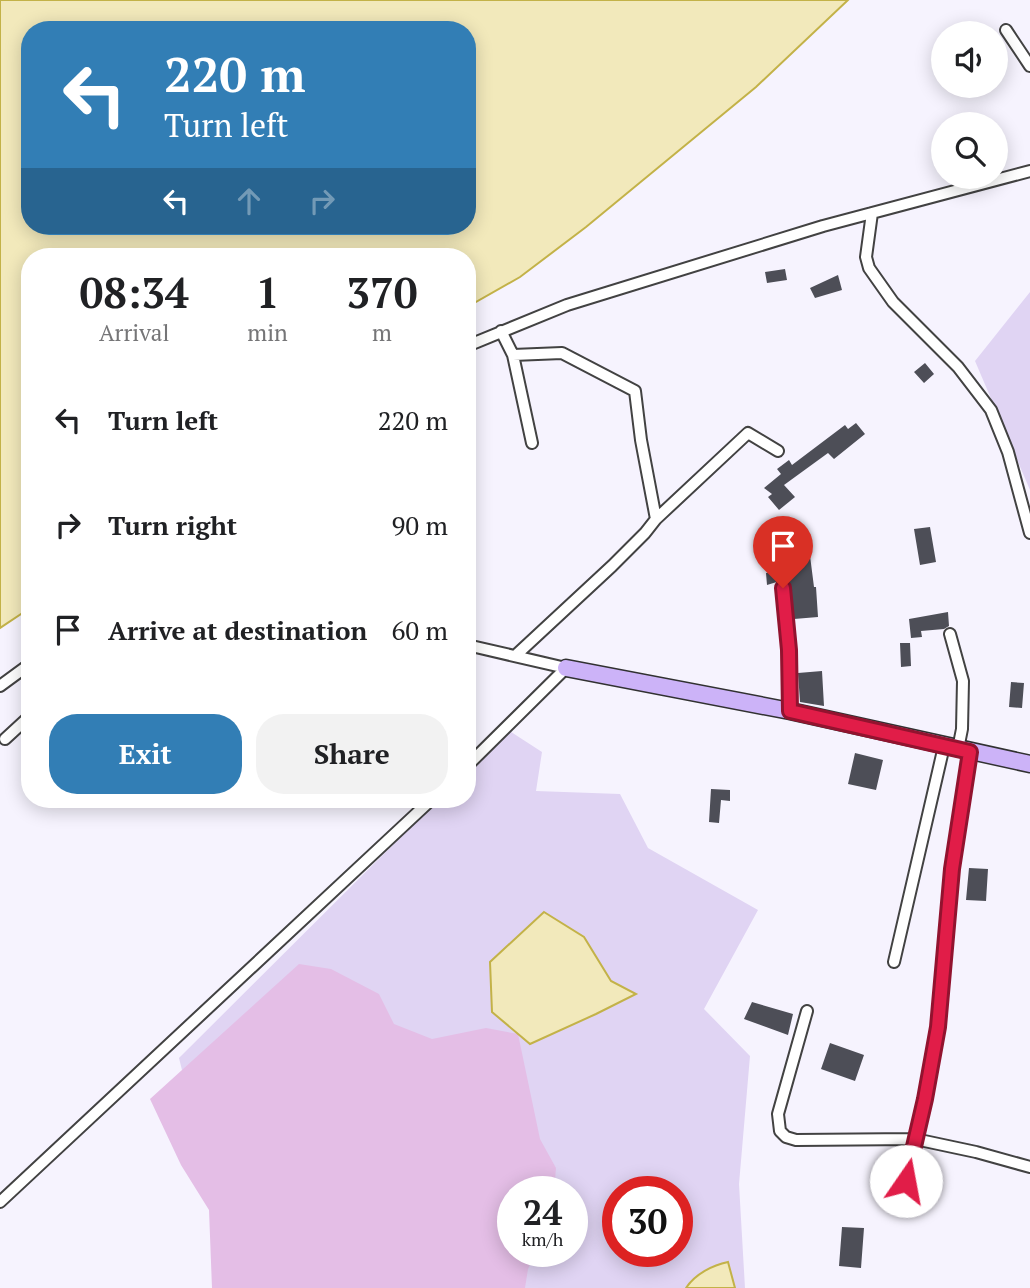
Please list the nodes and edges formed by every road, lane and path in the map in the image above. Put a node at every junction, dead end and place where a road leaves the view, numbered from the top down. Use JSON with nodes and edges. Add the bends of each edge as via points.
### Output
{"nodes":[{"id":1,"x":1008,"y":33,"type":"edge"},
{"id":2,"x":1030,"y":66,"type":"edge"},
{"id":3,"x":1030,"y":171,"type":"edge"},
{"id":4,"x":872,"y":213,"type":"junction"},
{"id":5,"x":501,"y":331,"type":"junction"},
{"id":6,"x":476,"y":342,"type":"edge"},
{"id":7,"x":513,"y":355,"type":"junction"},
{"id":8,"x":532,"y":443,"type":"dead end"},
{"id":9,"x":778,"y":451,"type":"dead end"},
{"id":10,"x":656,"y":519,"type":"junction"},
{"id":11,"x":1030,"y":533,"type":"edge"},
{"id":12,"x":783,"y":588,"type":"dead end"},
{"id":13,"x":950,"y":634,"type":"dead end"},
{"id":14,"x":476,"y":647,"type":"edge"},
{"id":15,"x":515,"y":656,"type":"junction"},
{"id":16,"x":566,"y":668,"type":"junction"},
{"id":17,"x":21,"y":671,"type":"edge"},
{"id":18,"x":0,"y":686,"type":"edge"},
{"id":19,"x":790,"y":711,"type":"junction"},
{"id":20,"x":21,"y":724,"type":"edge"},
{"id":21,"x":5,"y":739,"type":"dead end"},
{"id":22,"x":957,"y":749,"type":"junction"},
{"id":23,"x":476,"y":757,"type":"edge"},
{"id":24,"x":1030,"y":764,"type":"edge"},
{"id":25,"x":422,"y":808,"type":"edge"},
{"id":26,"x":894,"y":962,"type":"dead end"},
{"id":27,"x":807,"y":1011,"type":"dead end"},
{"id":28,"x":915,"y":1139,"type":"junction"},
{"id":29,"x":1030,"y":1167,"type":"edge"},
{"id":30,"x":901,"y":1201,"type":"dead end"},
{"id":31,"x":0,"y":1202,"type":"edge"}],
"edges":[{"from":1,"to":2,"type":"street"},
{"from":3,"to":4,"type":"street"},
{"from":4,"to":5,"type":"street","via":[[567,305]]},
{"from":4,"to":11,"type":"street","via":[[866,257],[869,268],[893,302],[958,367],[991,410],[1008,452]]},
{"from":5,"to":6,"type":"street"},
{"from":5,"to":7,"type":"street"},
{"from":7,"to":8,"type":"street"},
{"from":7,"to":10,"type":"street","via":[[562,353],[635,391]]},
{"from":9,"to":10,"type":"street","via":[[748,433]]},
{"from":10,"to":15,"type":"street"},
{"from":12,"to":19,"type":"street"},
{"from":13,"to":22,"type":"street","via":[[963,681]]},
{"from":14,"to":15,"type":"street"},
{"from":15,"to":16,"type":"street"},
{"from":16,"to":19,"type":"street"},
{"from":16,"to":23,"type":"street"},
{"from":17,"to":18,"type":"street"},
{"from":19,"to":22,"type":"street"},
{"from":20,"to":21,"type":"street"},
{"from":22,"to":24,"type":"street"},
{"from":22,"to":26,"type":"street"},
{"from":22,"to":28,"type":"street","via":[[938,1027]]},
{"from":25,"to":31,"type":"street"},
{"from":27,"to":28,"type":"street","via":[[780,1103],[780,1131],[796,1140]]},
{"from":28,"to":29,"type":"street"},
{"from":28,"to":30,"type":"street"}]}
